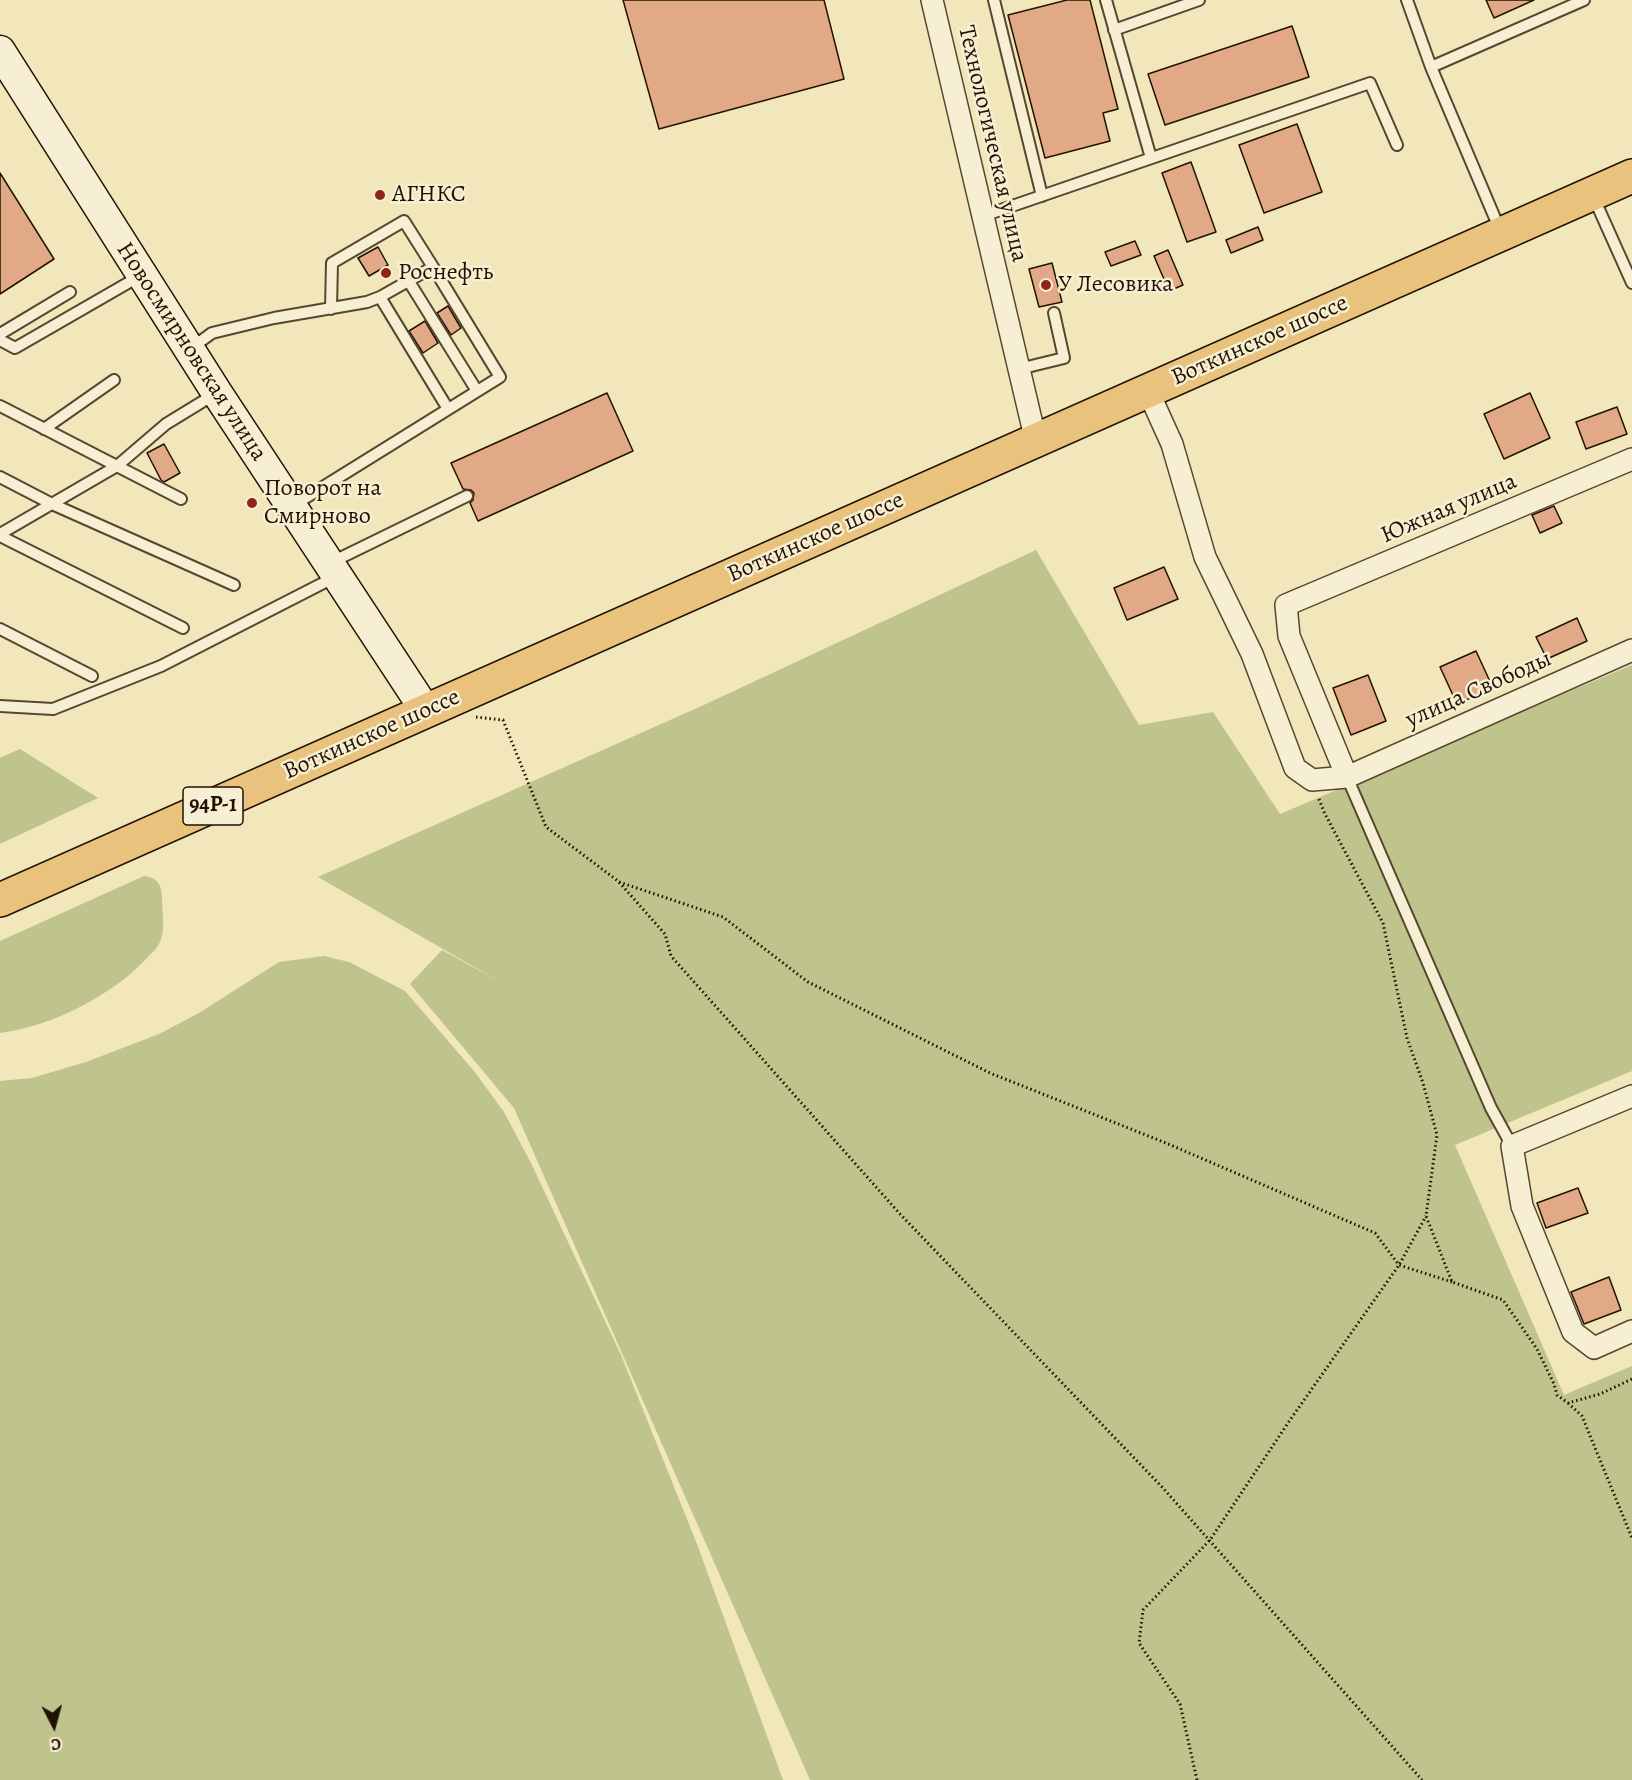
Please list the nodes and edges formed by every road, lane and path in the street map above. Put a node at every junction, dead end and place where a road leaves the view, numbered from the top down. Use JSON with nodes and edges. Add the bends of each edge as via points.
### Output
{"nodes":[{"id":1,"x":932,"y":0,"type":"edge"},
{"id":2,"x":994,"y":0,"type":"edge"},
{"id":3,"x":1106,"y":0,"type":"edge"},
{"id":4,"x":1199,"y":0,"type":"edge"},
{"id":5,"x":1407,"y":0,"type":"edge"},
{"id":6,"x":1584,"y":0,"type":"edge"},
{"id":7,"x":1114,"y":30,"type":"junction"},
{"id":8,"x":0,"y":51,"type":"edge"},
{"id":9,"x":1431,"y":67,"type":"junction"},
{"id":10,"x":1397,"y":145,"type":"dead end"},
{"id":11,"x":1150,"y":158,"type":"junction"},
{"id":12,"x":1632,"y":176,"type":"edge"},
{"id":13,"x":1592,"y":194,"type":"junction"},
{"id":14,"x":1042,"y":196,"type":"junction"},
{"id":15,"x":983,"y":216,"type":"junction"},
{"id":16,"x":1502,"y":234,"type":"junction"},
{"id":17,"x":433,"y":267,"type":"junction"},
{"id":18,"x":142,"y":276,"type":"junction"},
{"id":19,"x":408,"y":280,"type":"junction"},
{"id":20,"x":1632,"y":283,"type":"edge"},
{"id":21,"x":70,"y":292,"type":"dead end"},
{"id":22,"x":380,"y":297,"type":"junction"},
{"id":23,"x":331,"y":309,"type":"junction"},
{"id":24,"x":1054,"y":313,"type":"dead end"},
{"id":25,"x":0,"y":334,"type":"edge"},
{"id":26,"x":0,"y":340,"type":"edge"},
{"id":27,"x":189,"y":350,"type":"junction"},
{"id":28,"x":1019,"y":369,"type":"junction"},
{"id":29,"x":114,"y":380,"type":"dead end"},
{"id":30,"x":477,"y":391,"type":"junction"},
{"id":31,"x":1148,"y":391,"type":"junction"},
{"id":32,"x":217,"y":393,"type":"junction"},
{"id":33,"x":0,"y":406,"type":"edge"},
{"id":34,"x":448,"y":410,"type":"junction"},
{"id":35,"x":45,"y":429,"type":"junction"},
{"id":36,"x":1036,"y":441,"type":"junction"},
{"id":37,"x":1632,"y":459,"type":"edge"},
{"id":38,"x":117,"y":466,"type":"junction"},
{"id":39,"x":0,"y":477,"type":"edge"},
{"id":40,"x":467,"y":496,"type":"dead end"},
{"id":41,"x":182,"y":499,"type":"dead end"},
{"id":42,"x":52,"y":504,"type":"junction"},
{"id":43,"x":291,"y":506,"type":"junction"},
{"id":44,"x":0,"y":535,"type":"edge"},
{"id":45,"x":333,"y":570,"type":"junction"},
{"id":46,"x":234,"y":585,"type":"dead end"},
{"id":47,"x":183,"y":628,"type":"dead end"},
{"id":48,"x":0,"y":629,"type":"edge"},
{"id":49,"x":1632,"y":650,"type":"edge"},
{"id":50,"x":92,"y":676,"type":"dead end"},
{"id":51,"x":1,"y":707,"type":"edge"},
{"id":52,"x":426,"y":711,"type":"junction"},
{"id":53,"x":470,"y":716,"type":"dead end"},
{"id":54,"x":1347,"y":777,"type":"junction"},
{"id":55,"x":1312,"y":780,"type":"junction"},
{"id":56,"x":618,"y":881,"type":"junction"},
{"id":57,"x":0,"y":900,"type":"edge"},
{"id":58,"x":1632,"y":1096,"type":"edge"},
{"id":59,"x":1512,"y":1146,"type":"junction"},
{"id":60,"x":1426,"y":1216,"type":"junction"},
{"id":61,"x":1399,"y":1264,"type":"junction"},
{"id":62,"x":1452,"y":1282,"type":"junction"},
{"id":63,"x":1632,"y":1332,"type":"edge"},
{"id":64,"x":1632,"y":1379,"type":"edge"},
{"id":65,"x":1568,"y":1403,"type":"junction"},
{"id":66,"x":1632,"y":1538,"type":"edge"},
{"id":67,"x":1210,"y":1540,"type":"junction"},
{"id":68,"x":1197,"y":1780,"type":"edge"},
{"id":69,"x":1422,"y":1780,"type":"edge"}],
"edges":[{"from":1,"to":15,"type":"street","name":"Технологическая улица"},
{"from":2,"to":14,"type":"lane"},
{"from":3,"to":7,"type":"lane"},
{"from":4,"to":7,"type":"lane"},
{"from":5,"to":9,"type":"lane"},
{"from":6,"to":9,"type":"lane"},
{"from":7,"to":11,"type":"lane"},
{"from":8,"to":18,"type":"street","name":"Новосмирновская улица"},
{"from":9,"to":16,"type":"lane"},
{"from":10,"to":11,"type":"lane","via":[[1370,83]]},
{"from":11,"to":14,"type":"lane"},
{"from":12,"to":13,"type":"main road","name":"Воткинское шоссе"},
{"from":13,"to":16,"type":"main road","name":"Воткинское шоссе"},
{"from":13,"to":20,"type":"lane"},
{"from":14,"to":15,"type":"lane"},
{"from":15,"to":28,"type":"street","name":"Технологическая улица"},
{"from":16,"to":31,"type":"main road","name":"Воткинское шоссе"},
{"from":17,"to":19,"type":"lane"},
{"from":17,"to":23,"type":"lane","via":[[404,221],[332,263]]},
{"from":17,"to":30,"type":"lane","via":[[500,377]]},
{"from":18,"to":26,"type":"lane","via":[[15,348]]},
{"from":18,"to":27,"type":"street","name":"Новосмирновская улица"},
{"from":19,"to":22,"type":"lane"},
{"from":19,"to":30,"type":"lane"},
{"from":21,"to":25,"type":"lane"},
{"from":22,"to":23,"type":"lane"},
{"from":22,"to":34,"type":"lane"},
{"from":23,"to":27,"type":"lane","via":[[212,333]]},
{"from":24,"to":28,"type":"lane","via":[[1064,358]]},
{"from":27,"to":32,"type":"street","name":"Новосмирновская улица"},
{"from":28,"to":36,"type":"street","name":"Технологическая улица"},
{"from":29,"to":35,"type":"lane"},
{"from":30,"to":34,"type":"lane"},
{"from":31,"to":36,"type":"main road","name":"Воткинское шоссе"},
{"from":31,"to":55,"type":"street","via":[[1172,444],[1205,557],[1252,654],[1295,768]]},
{"from":32,"to":38,"type":"lane","via":[[166,424]]},
{"from":32,"to":43,"type":"street","name":"Новосмирновская улица"},
{"from":33,"to":35,"type":"lane"},
{"from":34,"to":43,"type":"lane"},
{"from":35,"to":38,"type":"lane"},
{"from":36,"to":52,"type":"main road","name":"Воткинское шоссе"},
{"from":37,"to":54,"type":"street","name":"Южная улица","via":[[1286,605],[1290,636]]},
{"from":38,"to":41,"type":"lane"},
{"from":38,"to":42,"type":"lane"},
{"from":39,"to":42,"type":"lane"},
{"from":40,"to":45,"type":"lane"},
{"from":42,"to":44,"type":"lane"},
{"from":42,"to":46,"type":"lane"},
{"from":43,"to":45,"type":"street","name":"Новосмирновская улица"},
{"from":44,"to":47,"type":"lane"},
{"from":45,"to":51,"type":"lane","via":[[161,666],[53,709]]},
{"from":45,"to":52,"type":"street","name":"Новосмирновская улица"},
{"from":48,"to":50,"type":"lane"},
{"from":49,"to":54,"type":"street","name":"улица Свободы"},
{"from":52,"to":57,"type":"main road","name":"Воткинское шоссе","number":"94Р-1"},
{"from":53,"to":56,"type":"path","via":[[502,720],[546,827]]},
{"from":54,"to":55,"type":"street","name":"улица Свободы"},
{"from":54,"to":59,"type":"lane","via":[[1491,1108]]},
{"from":55,"to":60,"type":"path","via":[[1324,812],[1383,923],[1407,1038],[1437,1135]]},
{"from":56,"to":61,"type":"path","via":[[723,917],[808,982],[990,1073],[1375,1233]]},
{"from":56,"to":67,"type":"path","via":[[666,934],[670,956],[892,1205]]},
{"from":58,"to":59,"type":"street"},
{"from":59,"to":63,"type":"street","via":[[1522,1206],[1574,1332],[1594,1348]]},
{"from":60,"to":61,"type":"path"},
{"from":60,"to":62,"type":"path"},
{"from":61,"to":62,"type":"path"},
{"from":61,"to":67,"type":"path"},
{"from":62,"to":65,"type":"path","via":[[1503,1300],[1537,1349],[1557,1395]]},
{"from":64,"to":65,"type":"path"},
{"from":65,"to":66,"type":"path","via":[[1582,1416]]},
{"from":67,"to":68,"type":"path","via":[[1143,1610],[1139,1643],[1180,1704]]},
{"from":67,"to":69,"type":"path"}]}
